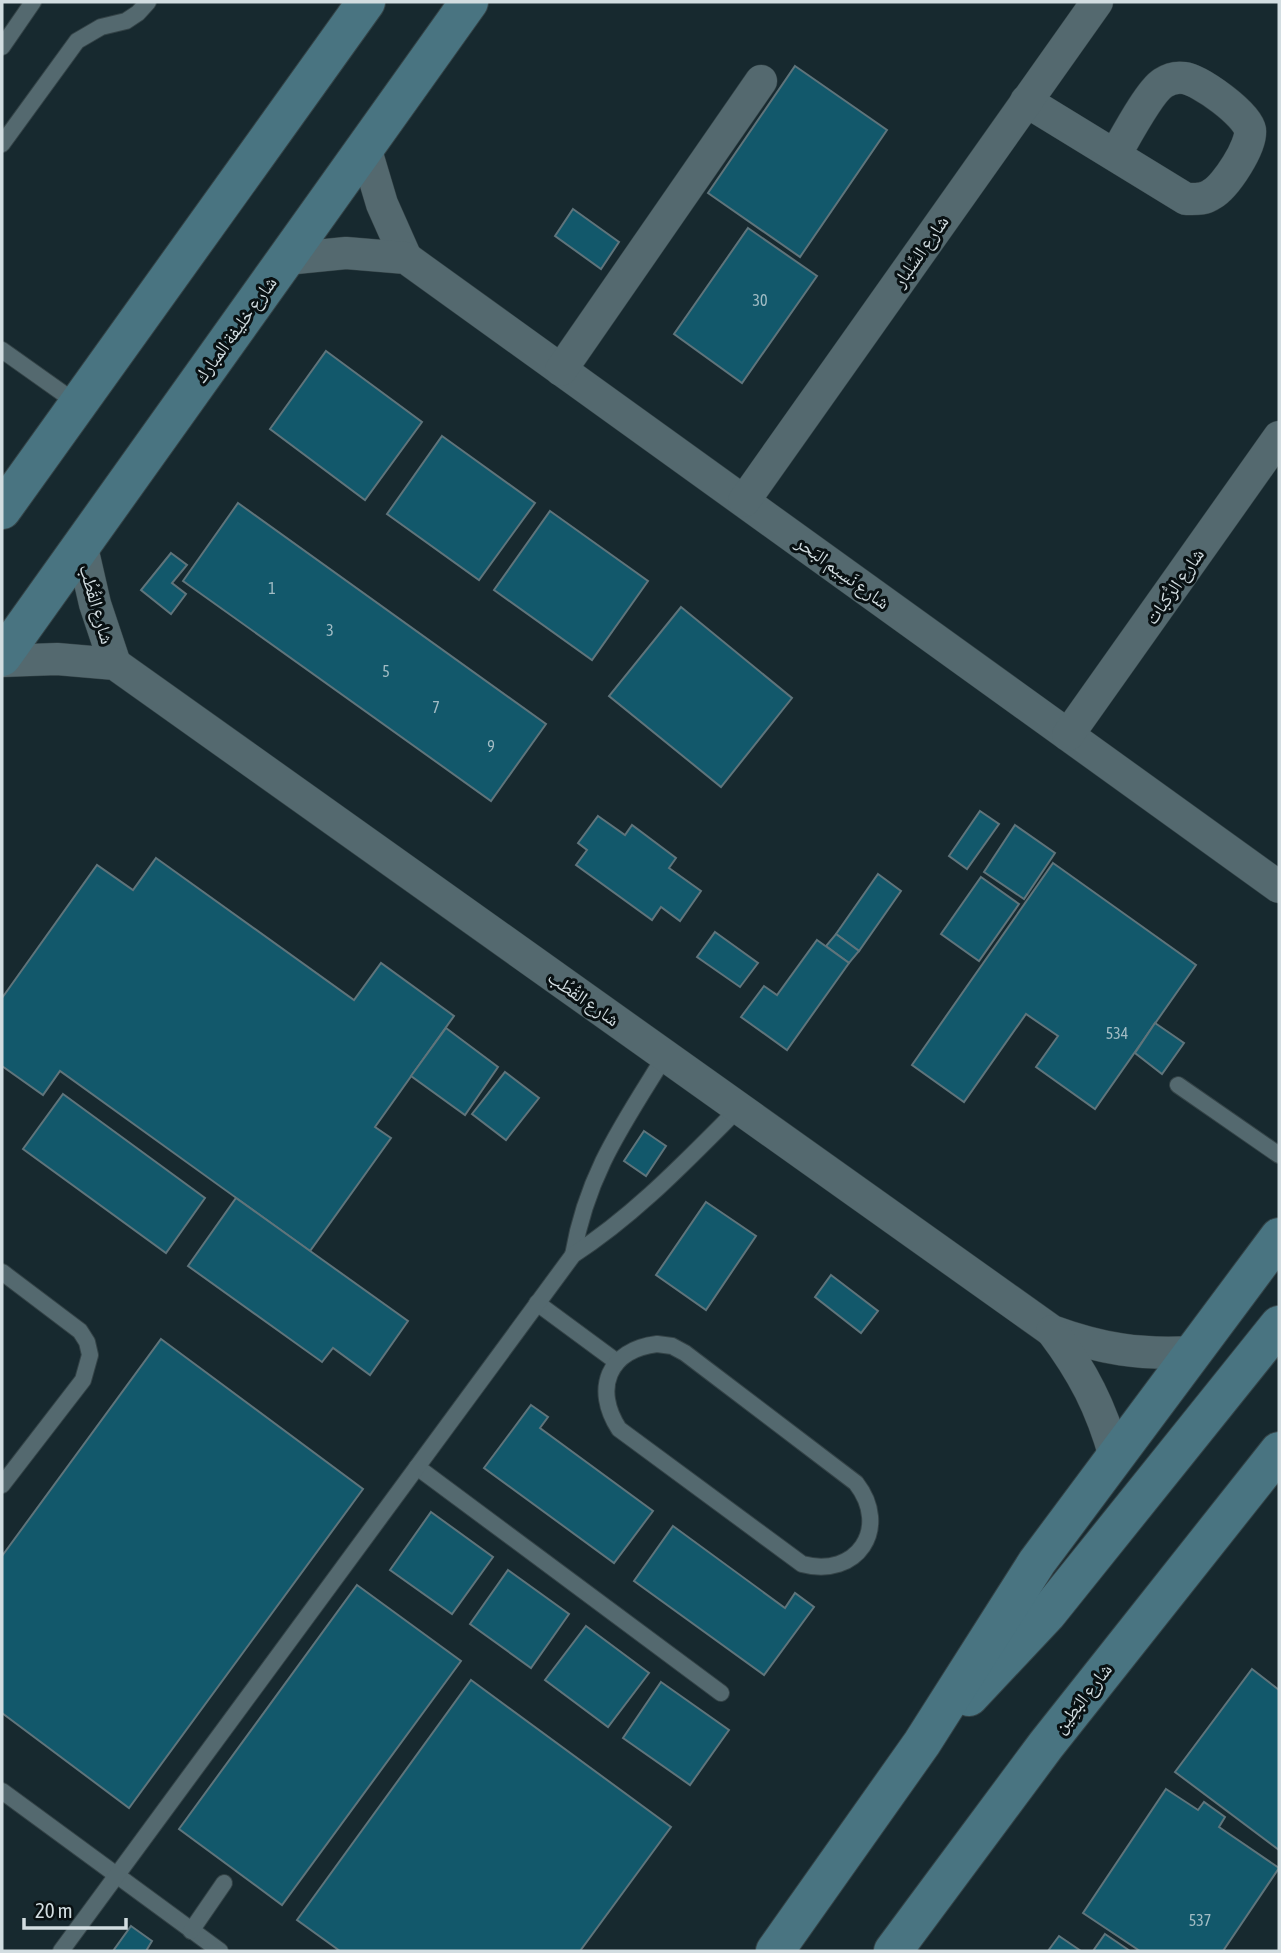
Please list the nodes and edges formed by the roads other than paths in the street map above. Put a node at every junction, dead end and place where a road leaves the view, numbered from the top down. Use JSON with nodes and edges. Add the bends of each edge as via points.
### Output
{"nodes":[{"id":1,"x":33,"y":2,"type":"edge"},
{"id":2,"x":148,"y":2,"type":"edge"},
{"id":3,"x":366,"y":2,"type":"edge"},
{"id":4,"x":469,"y":2,"type":"edge"},
{"id":5,"x":1097,"y":2,"type":"edge"},
{"id":6,"x":2,"y":47,"type":"edge"},
{"id":7,"x":761,"y":81,"type":"dead end"},
{"id":8,"x":1026,"y":101,"type":"junction"},
{"id":9,"x":2,"y":144,"type":"edge"},
{"id":10,"x":366,"y":147,"type":"junction"},
{"id":11,"x":1115,"y":155,"type":"dead end"},
{"id":12,"x":406,"y":258,"type":"junction"},
{"id":13,"x":286,"y":259,"type":"junction"},
{"id":14,"x":2,"y":350,"type":"edge"},
{"id":15,"x":561,"y":370,"type":"junction"},
{"id":16,"x":78,"y":404,"type":"junction"},
{"id":17,"x":1279,"y":437,"type":"edge"},
{"id":18,"x":744,"y":501,"type":"junction"},
{"id":19,"x":2,"y":510,"type":"edge"},
{"id":20,"x":81,"y":543,"type":"junction"},
{"id":21,"x":2,"y":659,"type":"edge"},
{"id":22,"x":115,"y":664,"type":"junction"},
{"id":23,"x":1068,"y":734,"type":"junction"},
{"id":24,"x":1279,"y":887,"type":"edge"},
{"id":25,"x":665,"y":1056,"type":"junction"},
{"id":26,"x":1178,"y":1085,"type":"dead end"},
{"id":27,"x":739,"y":1108,"type":"junction"},
{"id":28,"x":1279,"y":1154,"type":"edge"},
{"id":29,"x":1279,"y":1237,"type":"edge"},
{"id":30,"x":573,"y":1255,"type":"junction"},
{"id":31,"x":2,"y":1272,"type":"edge"},
{"id":32,"x":537,"y":1303,"type":"junction"},
{"id":33,"x":1279,"y":1325,"type":"edge"},
{"id":34,"x":1052,"y":1331,"type":"junction"},
{"id":35,"x":1192,"y":1352,"type":"junction"},
{"id":36,"x":617,"y":1362,"type":"junction"},
{"id":37,"x":1279,"y":1451,"type":"edge"},
{"id":38,"x":1115,"y":1457,"type":"junction"},
{"id":39,"x":417,"y":1467,"type":"junction"},
{"id":40,"x":2,"y":1485,"type":"edge"},
{"id":41,"x":721,"y":1693,"type":"dead end"},
{"id":42,"x":922,"y":1743,"type":"junction"},
{"id":43,"x":2,"y":1791,"type":"edge"},
{"id":44,"x":117,"y":1876,"type":"junction"},
{"id":45,"x":224,"y":1883,"type":"dead end"},
{"id":46,"x":191,"y":1931,"type":"junction"},
{"id":47,"x":61,"y":1951,"type":"edge"},
{"id":48,"x":220,"y":1951,"type":"edge"},
{"id":49,"x":775,"y":1951,"type":"edge"},
{"id":50,"x":893,"y":1951,"type":"edge"}],
"edges":[{"from":1,"to":6,"type":"lane"},
{"from":2,"to":9,"type":"lane","via":[[126,21],[101,27],[77,41]]},
{"from":3,"to":16,"type":"main road"},
{"from":4,"to":10,"type":"main road","name":"شارع خليفة المبارك"},
{"from":5,"to":8,"type":"street","name":"شارع السِّلبار"},
{"from":7,"to":15,"type":"street"},
{"from":8,"to":11,"type":"street"},
{"from":8,"to":18,"type":"street","name":"شارع السِّلبار"},
{"from":10,"to":12,"type":"street","via":[[382,204]]},
{"from":10,"to":13,"type":"main road","name":"شارع خليفة المبارك"},
{"from":12,"to":13,"type":"street","name":"شارع نَسِيم البَحر","via":[[346,253]]},
{"from":12,"to":15,"type":"street","name":"شارع نَسِيم البَحر"},
{"from":13,"to":20,"type":"main road","name":"شارع خليفة المبارك"},
{"from":14,"to":16,"type":"lane"},
{"from":15,"to":18,"type":"street","name":"شارع نَسِيم البَحر"},
{"from":16,"to":19,"type":"main road"},
{"from":17,"to":23,"type":"street","name":"شارع الرُّكبات"},
{"from":18,"to":23,"type":"street","name":"شارع نَسِيم البَحر"},
{"from":20,"to":21,"type":"main road","name":"شارع خليفة المبارك"},
{"from":20,"to":22,"type":"street","name":"شارع القُطُب"},
{"from":21,"to":22,"type":"street","name":"شارع القُطُب"},
{"from":22,"to":25,"type":"street","name":"شارع القُطُب"},
{"from":23,"to":24,"type":"street","name":"شارع نَسِيم البَحر"},
{"from":25,"to":27,"type":"street","name":"شارع القُطُب"},
{"from":25,"to":30,"type":"lane","via":[[599,1167]]},
{"from":26,"to":28,"type":"lane"},
{"from":27,"to":30,"type":"lane","via":[[642,1203]]},
{"from":27,"to":34,"type":"street","name":"شارع القُطُب"},
{"from":29,"to":35,"type":"main road"},
{"from":30,"to":32,"type":"lane"},
{"from":31,"to":40,"type":"lane","via":[[80,1331],[90,1355],[83,1380]]},
{"from":32,"to":36,"type":"lane"},
{"from":32,"to":39,"type":"lane"},
{"from":33,"to":42,"type":"main road","via":[[1046,1614]]},
{"from":34,"to":35,"type":"street","name":"شارع القُطُب","via":[[1121,1351]]},
{"from":34,"to":38,"type":"street","name":"شارع القُطُب","via":[[1098,1403]]},
{"from":35,"to":38,"type":"main road"},
{"from":36,"to":36,"type":"lane","via":[[609,1374],[606,1403],[619,1429],[802,1564],[816,1568],[846,1562],[867,1540],[871,1510],[856,1483],[685,1353],[672,1346],[642,1345]]},
{"from":37,"to":50,"type":"main road","name":"شارع البَطِين","via":[[1046,1745]]},
{"from":38,"to":42,"type":"main road","via":[[1037,1562]]},
{"from":39,"to":41,"type":"lane"},
{"from":39,"to":44,"type":"lane"},
{"from":42,"to":49,"type":"main road"},
{"from":43,"to":44,"type":"lane"},
{"from":44,"to":46,"type":"lane"},
{"from":44,"to":47,"type":"lane"},
{"from":45,"to":46,"type":"lane"},
{"from":46,"to":48,"type":"lane"}]}
